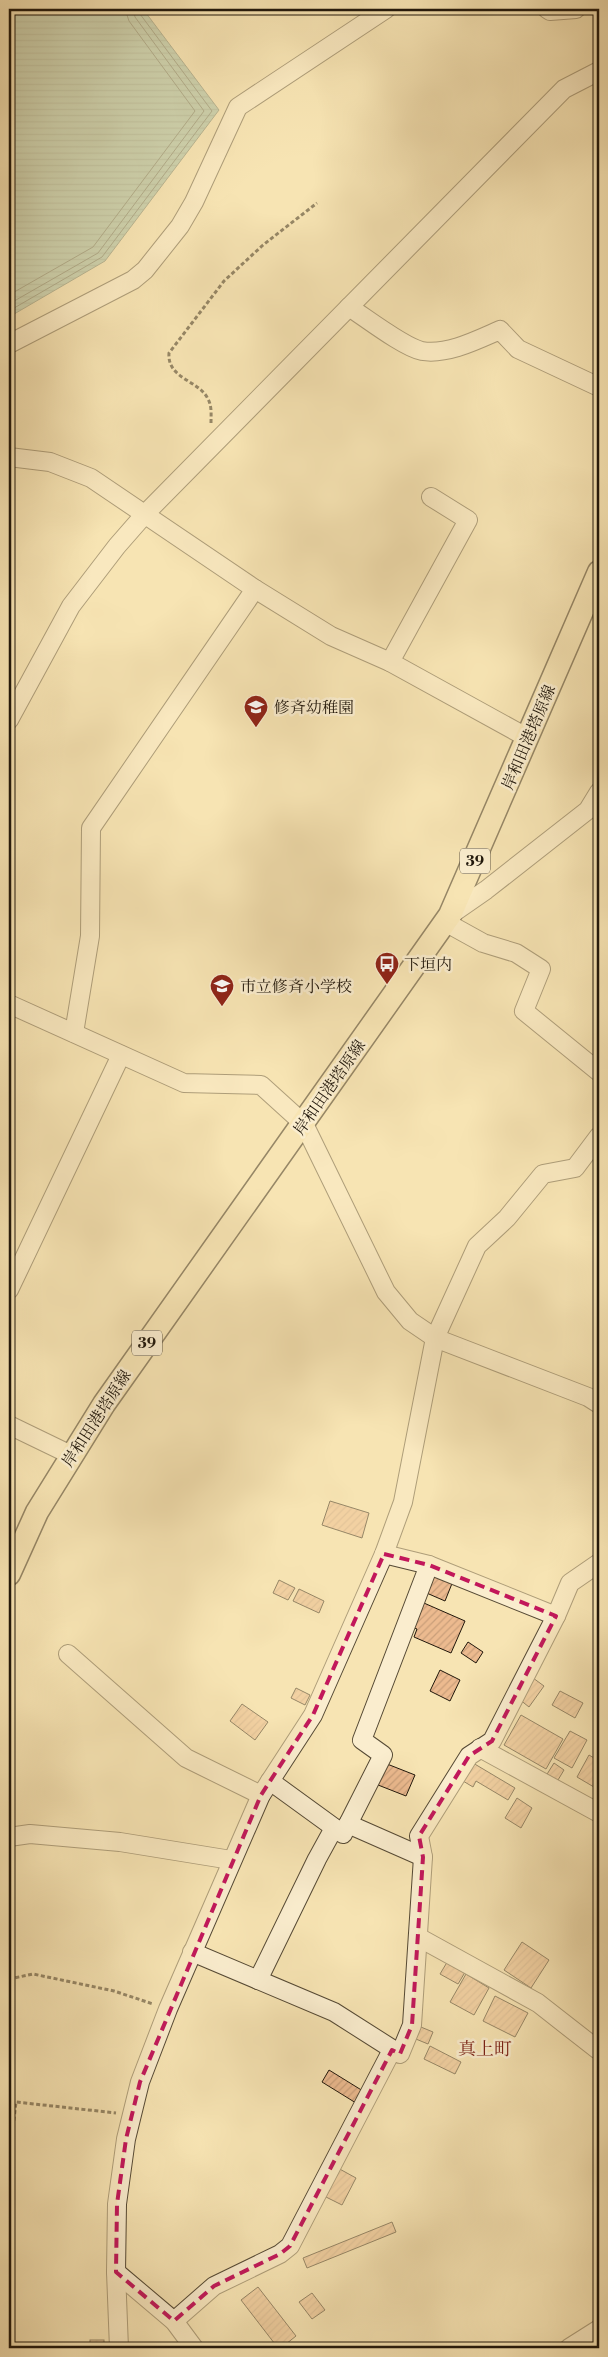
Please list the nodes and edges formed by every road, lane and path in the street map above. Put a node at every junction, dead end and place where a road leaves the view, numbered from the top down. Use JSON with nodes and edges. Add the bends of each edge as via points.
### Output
{"nodes":[{"id":1,"x":386,"y":9,"type":"edge"},
{"id":2,"x":547,"y":9,"type":"edge"},
{"id":3,"x":576,"y":9,"type":"edge"},
{"id":4,"x":599,"y":71,"type":"edge"},
{"id":5,"x":317,"y":203,"type":"dead end"},
{"id":6,"x":349,"y":307,"type":"junction"},
{"id":7,"x":9,"y":344,"type":"edge"},
{"id":8,"x":599,"y":387,"type":"edge"},
{"id":9,"x":205,"y":453,"type":"junction"},
{"id":10,"x":9,"y":457,"type":"edge"},
{"id":11,"x":431,"y":496,"type":"dead end"},
{"id":12,"x":145,"y":514,"type":"junction"},
{"id":13,"x":599,"y":572,"type":"edge"},
{"id":14,"x":255,"y":589,"type":"junction"},
{"id":15,"x":390,"y":662,"type":"junction"},
{"id":16,"x":9,"y":720,"type":"edge"},
{"id":17,"x":528,"y":738,"type":"junction"},
{"id":18,"x":599,"y":792,"type":"edge"},
{"id":19,"x":447,"y":918,"type":"junction"},
{"id":20,"x":9,"y":1004,"type":"edge"},
{"id":21,"x":74,"y":1033,"type":"junction"},
{"id":22,"x":121,"y":1054,"type":"junction"},
{"id":23,"x":599,"y":1072,"type":"edge"},
{"id":24,"x":304,"y":1124,"type":"junction"},
{"id":25,"x":599,"y":1136,"type":"edge"},
{"id":26,"x":9,"y":1290,"type":"edge"},
{"id":27,"x":435,"y":1338,"type":"junction"},
{"id":28,"x":599,"y":1404,"type":"edge"},
{"id":29,"x":9,"y":1426,"type":"edge"},
{"id":30,"x":71,"y":1455,"type":"junction"},
{"id":31,"x":384,"y":1554,"type":"junction"},
{"id":32,"x":599,"y":1562,"type":"edge"},
{"id":33,"x":429,"y":1565,"type":"junction"},
{"id":34,"x":9,"y":1574,"type":"edge"},
{"id":35,"x":556,"y":1616,"type":"junction"},
{"id":36,"x":68,"y":1654,"type":"dead end"},
{"id":37,"x":480,"y":1748,"type":"junction"},
{"id":38,"x":266,"y":1788,"type":"junction"},
{"id":39,"x":599,"y":1813,"type":"edge"},
{"id":40,"x":341,"y":1826,"type":"junction"},
{"id":41,"x":9,"y":1837,"type":"edge"},
{"id":42,"x":423,"y":1857,"type":"junction"},
{"id":43,"x":231,"y":1860,"type":"junction"},
{"id":44,"x":418,"y":1937,"type":"junction"},
{"id":45,"x":192,"y":1952,"type":"junction"},
{"id":46,"x":9,"y":1979,"type":"edge"},
{"id":47,"x":258,"y":1980,"type":"junction"},
{"id":48,"x":168,"y":2009,"type":"junction"},
{"id":49,"x":392,"y":2050,"type":"junction"},
{"id":50,"x":598,"y":2050,"type":"edge"},
{"id":51,"x":132,"y":2115,"type":"junction"},
{"id":52,"x":9,"y":2137,"type":"edge"},
{"id":53,"x":116,"y":2272,"type":"junction"},
{"id":54,"x":174,"y":2321,"type":"junction"},
{"id":55,"x":599,"y":2329,"type":"edge"},
{"id":56,"x":119,"y":2348,"type":"edge"},
{"id":57,"x":194,"y":2348,"type":"edge"},
{"id":58,"x":569,"y":2348,"type":"edge"}],
"edges":[{"from":1,"to":7,"type":"street","via":[[238,107],[194,202],[180,226],[145,270],[119,287]]},
{"from":2,"to":3,"type":"street"},
{"from":4,"to":6,"type":"street","via":[[564,89]]},
{"from":5,"to":9,"type":"path","via":[[263,245],[224,282],[169,353],[168,362],[173,369],[207,396],[211,406]]},
{"from":6,"to":8,"type":"street","via":[[421,351],[439,351],[500,330],[518,349]]},
{"from":6,"to":9,"type":"street"},
{"from":9,"to":12,"type":"street"},
{"from":10,"to":12,"type":"street","via":[[50,462],[91,478]]},
{"from":11,"to":15,"type":"street","via":[[468,520]]},
{"from":12,"to":14,"type":"street"},
{"from":12,"to":16,"type":"street","via":[[72,606]]},
{"from":13,"to":17,"type":"main road","name":"岸和田港塔原線","number":"39"},
{"from":14,"to":15,"type":"street","via":[[331,636]]},
{"from":14,"to":21,"type":"street","via":[[91,828],[90,936]]},
{"from":15,"to":17,"type":"street"},
{"from":17,"to":19,"type":"main road","name":"岸和田港塔原線","number":"39"},
{"from":18,"to":19,"type":"street","via":[[588,810]]},
{"from":19,"to":23,"type":"street","via":[[483,943],[516,954],[541,969],[524,1011]]},
{"from":19,"to":24,"type":"main road","name":"岸和田港塔原線","number":"39"},
{"from":20,"to":21,"type":"street"},
{"from":21,"to":22,"type":"street"},
{"from":22,"to":24,"type":"street","via":[[184,1083],[261,1085]]},
{"from":22,"to":26,"type":"street"},
{"from":24,"to":27,"type":"street","via":[[386,1292],[410,1321]]},
{"from":24,"to":30,"type":"main road","name":"岸和田港塔原線","number":"39"},
{"from":25,"to":27,"type":"street","via":[[575,1168],[543,1174],[507,1218],[477,1246]]},
{"from":27,"to":28,"type":"street"},
{"from":27,"to":31,"type":"street","via":[[403,1502]]},
{"from":29,"to":30,"type":"street"},
{"from":30,"to":34,"type":"main road","name":"岸和田港塔原線","number":"39","via":[[37,1512]]},
{"from":31,"to":33,"type":"street"},
{"from":31,"to":38,"type":"street","via":[[313,1715]]},
{"from":32,"to":35,"type":"street","via":[[570,1583]]},
{"from":33,"to":35,"type":"street"},
{"from":33,"to":40,"type":"street","via":[[362,1740],[383,1755]]},
{"from":35,"to":37,"type":"street","via":[[492,1741]]},
{"from":36,"to":38,"type":"street","via":[[186,1758]]},
{"from":37,"to":39,"type":"street"},
{"from":37,"to":42,"type":"street","via":[[469,1756],[419,1836]]},
{"from":38,"to":40,"type":"street"},
{"from":38,"to":43,"type":"street"},
{"from":40,"to":42,"type":"street"},
{"from":40,"to":47,"type":"street","via":[[317,1858]]},
{"from":41,"to":43,"type":"street","via":[[30,1834],[120,1842]]},
{"from":42,"to":44,"type":"street"},
{"from":43,"to":45,"type":"street"},
{"from":44,"to":49,"type":"street","via":[[412,2025],[400,2054]]},
{"from":44,"to":50,"type":"street","via":[[538,2003]]},
{"from":45,"to":47,"type":"street"},
{"from":45,"to":48,"type":"street"},
{"from":46,"to":48,"type":"path","via":[[33,1974],[114,1991]]},
{"from":47,"to":49,"type":"street","via":[[334,2012]]},
{"from":48,"to":51,"type":"street","via":[[140,2082]]},
{"from":49,"to":54,"type":"street","via":[[290,2246],[214,2286]]},
{"from":51,"to":52,"type":"path","via":[[16,2102],[12,2137]]},
{"from":51,"to":53,"type":"street","via":[[117,2204]]},
{"from":53,"to":54,"type":"street"},
{"from":53,"to":56,"type":"street"},
{"from":54,"to":57,"type":"street"},
{"from":55,"to":58,"type":"street"}]}
